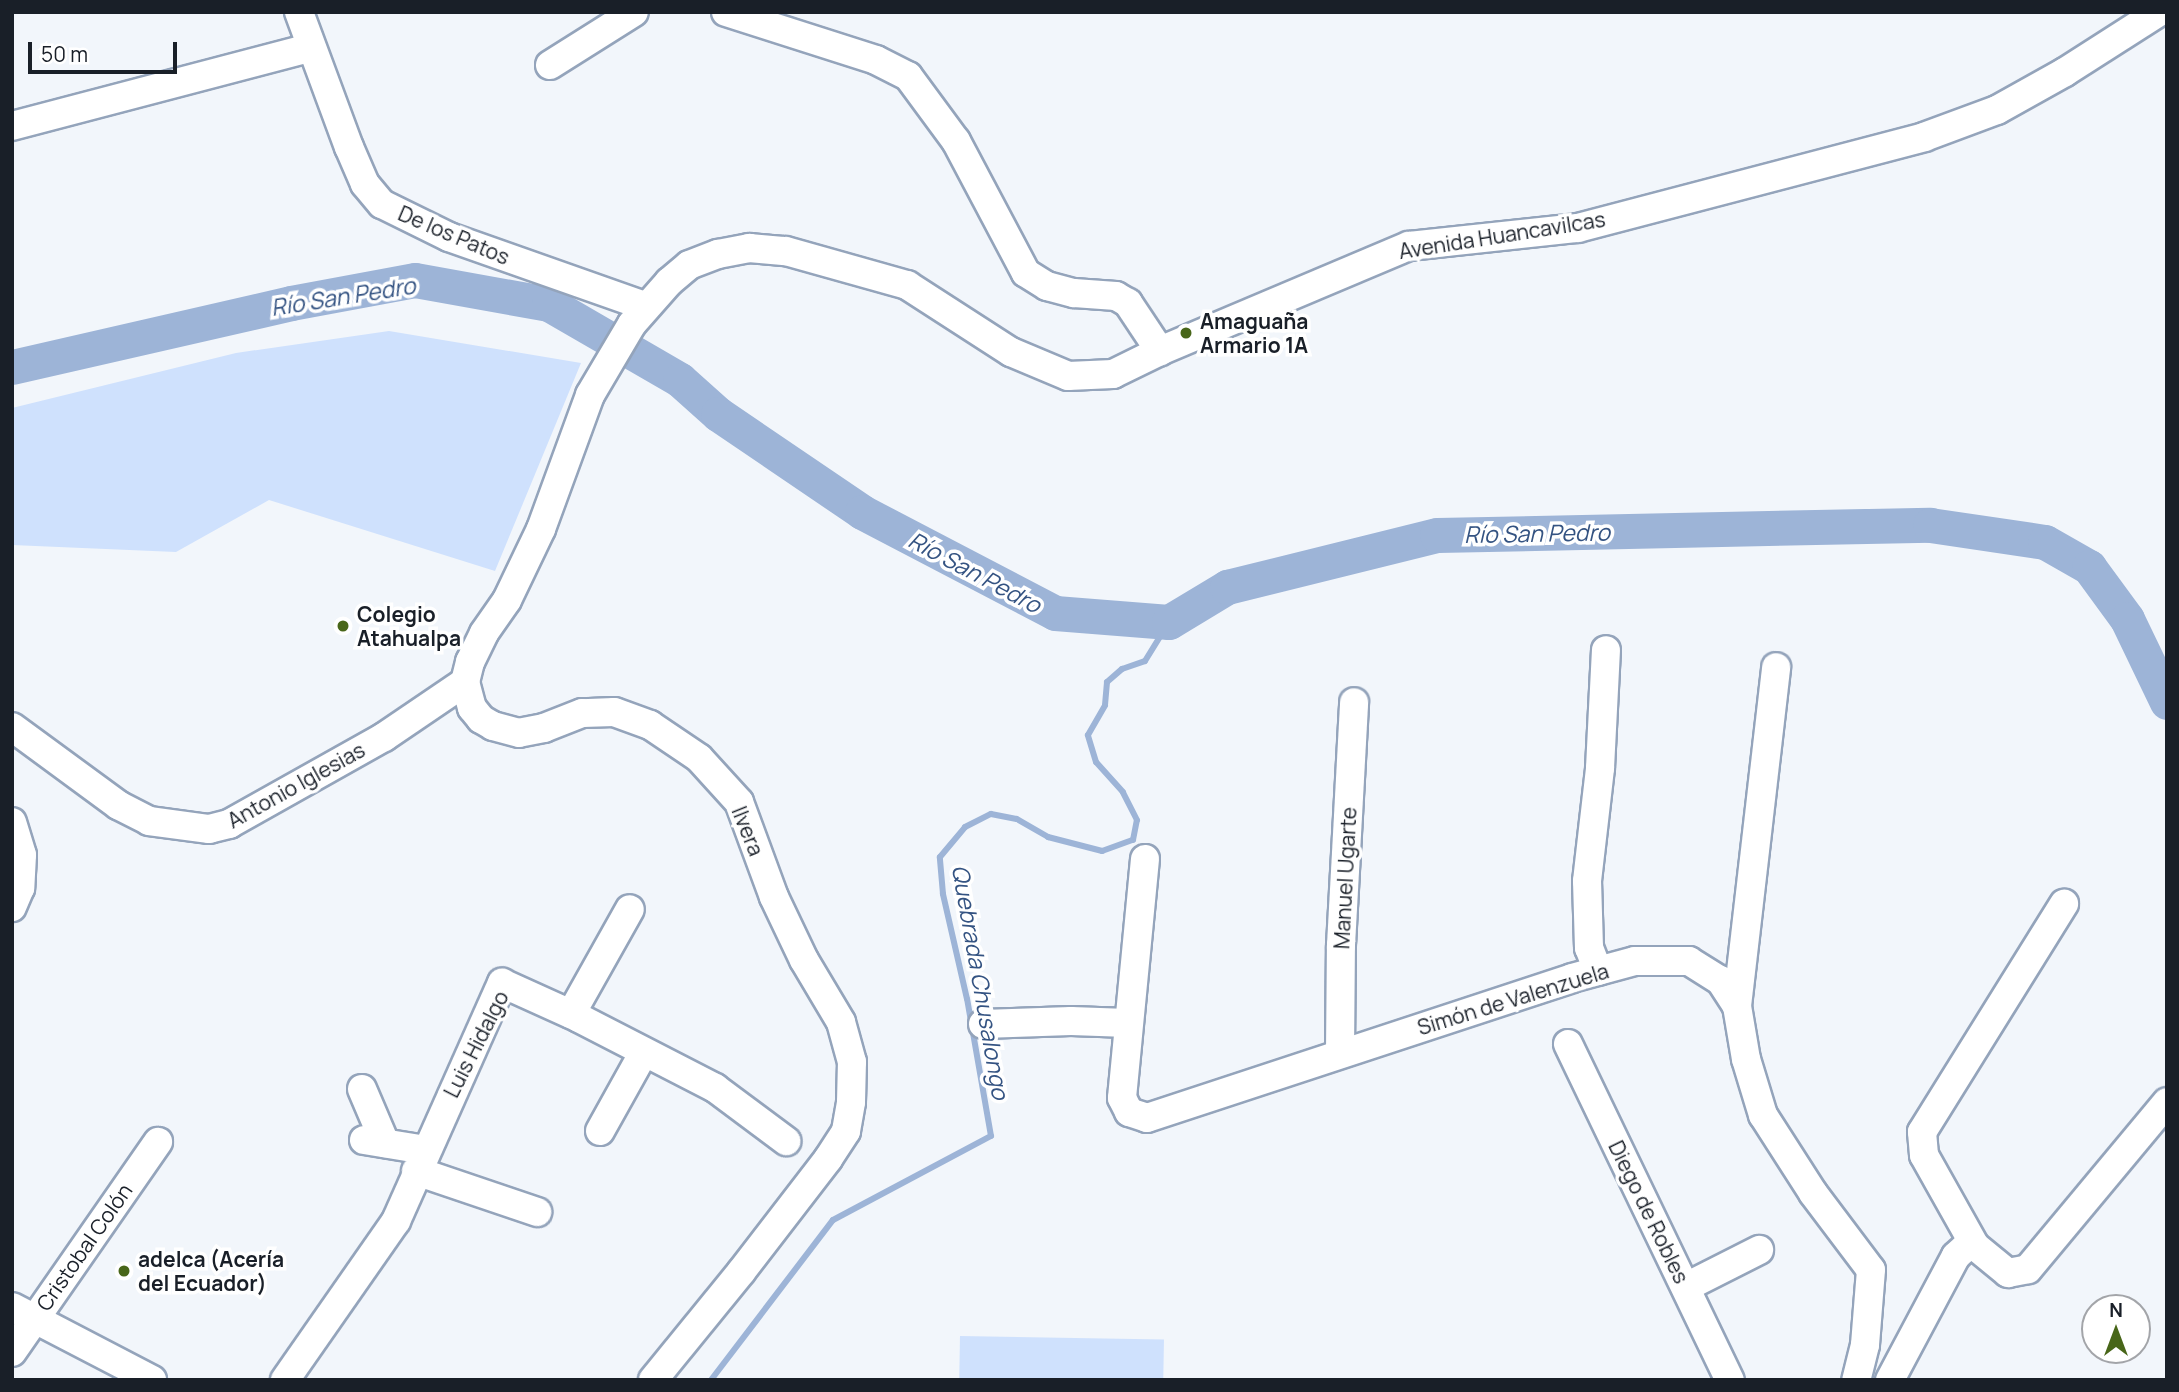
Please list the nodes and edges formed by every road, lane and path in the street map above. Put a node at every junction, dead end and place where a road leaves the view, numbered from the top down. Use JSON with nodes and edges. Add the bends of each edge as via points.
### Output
{"nodes":[{"id":1,"x":299,"y":12,"type":"edge"},
{"id":2,"x":634,"y":12,"type":"edge"},
{"id":3,"x":726,"y":12,"type":"edge"},
{"id":4,"x":2159,"y":12,"type":"edge"},
{"id":5,"x":310,"y":48,"type":"junction"},
{"id":6,"x":550,"y":65,"type":"dead end"},
{"id":7,"x":12,"y":126,"type":"edge"},
{"id":8,"x":638,"y":315,"type":"junction"},
{"id":9,"x":1160,"y":351,"type":"junction"},
{"id":10,"x":1606,"y":650,"type":"dead end"},
{"id":11,"x":1776,"y":667,"type":"dead end"},
{"id":12,"x":465,"y":682,"type":"junction"},
{"id":13,"x":1354,"y":702,"type":"dead end"},
{"id":14,"x":12,"y":727,"type":"edge"},
{"id":15,"x":12,"y":822,"type":"edge"},
{"id":16,"x":1145,"y":859,"type":"dead end"},
{"id":17,"x":2064,"y":904,"type":"dead end"},
{"id":18,"x":12,"y":907,"type":"edge"},
{"id":19,"x":631,"y":909,"type":"dead end"},
{"id":20,"x":1598,"y":971,"type":"junction"},
{"id":21,"x":1737,"y":1006,"type":"junction"},
{"id":22,"x":571,"y":1014,"type":"junction"},
{"id":23,"x":1128,"y":1023,"type":"junction"},
{"id":24,"x":984,"y":1024,"type":"dead end"},
{"id":25,"x":1568,"y":1044,"type":"dead end"},
{"id":26,"x":644,"y":1052,"type":"junction"},
{"id":27,"x":1340,"y":1053,"type":"junction"},
{"id":28,"x":362,"y":1088,"type":"dead end"},
{"id":29,"x":2167,"y":1102,"type":"edge"},
{"id":30,"x":600,"y":1131,"type":"dead end"},
{"id":31,"x":786,"y":1140,"type":"dead end"},
{"id":32,"x":158,"y":1142,"type":"dead end"},
{"id":33,"x":421,"y":1161,"type":"junction"},
{"id":34,"x":537,"y":1212,"type":"dead end"},
{"id":35,"x":1975,"y":1246,"type":"junction"},
{"id":36,"x":1759,"y":1250,"type":"dead end"},
{"id":37,"x":1686,"y":1287,"type":"junction"},
{"id":38,"x":23,"y":1313,"type":"edge"},
{"id":39,"x":12,"y":1352,"type":"edge"},
{"id":40,"x":152,"y":1380,"type":"edge"},
{"id":41,"x":285,"y":1380,"type":"edge"},
{"id":42,"x":653,"y":1380,"type":"edge"},
{"id":43,"x":1730,"y":1380,"type":"edge"},
{"id":44,"x":1856,"y":1380,"type":"edge"},
{"id":45,"x":1890,"y":1380,"type":"edge"}],
"edges":[{"from":1,"to":5,"type":"street","name":"De los Patos"},
{"from":2,"to":6,"type":"street"},
{"from":3,"to":9,"type":"street","via":[[876,60],[908,76],[956,141],[1026,273],[1047,286],[1074,293],[1116,296],[1128,303]]},
{"from":4,"to":9,"type":"street","name":"Avenida Huancavilcas","via":[[1997,110],[1924,136],[1578,228],[1409,246]]},
{"from":5,"to":7,"type":"street"},
{"from":5,"to":8,"type":"street","name":"De los Patos","via":[[366,184],[382,204],[449,237]]},
{"from":8,"to":9,"type":"street","name":"Avenida Huancavilcas","via":[[689,265],[749,248],[786,251],[907,285],[1011,352],[1068,376],[1113,374]]},
{"from":8,"to":12,"type":"street","name":"Avenida Huancavilcas","via":[[590,395],[541,529],[507,600],[484,633]]},
{"from":10,"to":20,"type":"street","via":[[1600,768],[1587,881],[1589,948]]},
{"from":11,"to":21,"type":"street"},
{"from":12,"to":14,"type":"street","name":"Antonio Iglesias","via":[[384,737],[229,824],[209,829],[183,828],[139,816]]},
{"from":12,"to":42,"type":"street","name":"Ilvera","via":[[472,708],[493,726],[519,733],[582,713],[614,712],[650,725],[699,758],[739,802],[774,897],[841,1022],[852,1062],[846,1131],[749,1262]]},
{"from":13,"to":27,"type":"street","name":"Manuel Ugarte"},
{"from":15,"to":18,"type":"street","via":[[22,855],[20,888]]},
{"from":16,"to":23,"type":"street","name":"Simón de Valenzuela"},
{"from":17,"to":35,"type":"street","via":[[1922,1132],[1924,1155]]},
{"from":19,"to":22,"type":"street"},
{"from":20,"to":21,"type":"street","name":"Simón de Valenzuela","via":[[1635,961],[1689,961],[1720,980]]},
{"from":20,"to":27,"type":"street","name":"Simón de Valenzuela"},
{"from":21,"to":44,"type":"street","name":"Simón de Valenzuela","via":[[1746,1059],[1763,1115],[1813,1193],[1871,1270],[1865,1345]]},
{"from":22,"to":26,"type":"street","name":"Luis Hidalgo"},
{"from":22,"to":33,"type":"street","name":"Luis Hidalgo","via":[[502,983]]},
{"from":23,"to":24,"type":"street"},
{"from":23,"to":27,"type":"street","name":"Simón de Valenzuela","via":[[1122,1098],[1129,1112],[1147,1118]]},
{"from":25,"to":37,"type":"street","name":"Diego de Robles"},
{"from":26,"to":30,"type":"street"},
{"from":26,"to":31,"type":"street","name":"Luis Hidalgo","via":[[715,1088]]},
{"from":28,"to":33,"type":"street","via":[[374,1142]]},
{"from":29,"to":35,"type":"street","via":[[2028,1269],[2008,1273]]},
{"from":32,"to":38,"type":"street","name":"Cristobal Colón"},
{"from":33,"to":34,"type":"street"},
{"from":33,"to":41,"type":"street","name":"Luis Hidalgo","via":[[396,1221]]},
{"from":35,"to":45,"type":"street","via":[[1956,1256]]},
{"from":36,"to":37,"type":"street"},
{"from":37,"to":43,"type":"street","name":"Diego de Robles"},
{"from":38,"to":39,"type":"street","name":"Cristobal Colón"},
{"from":38,"to":40,"type":"street"}]}
